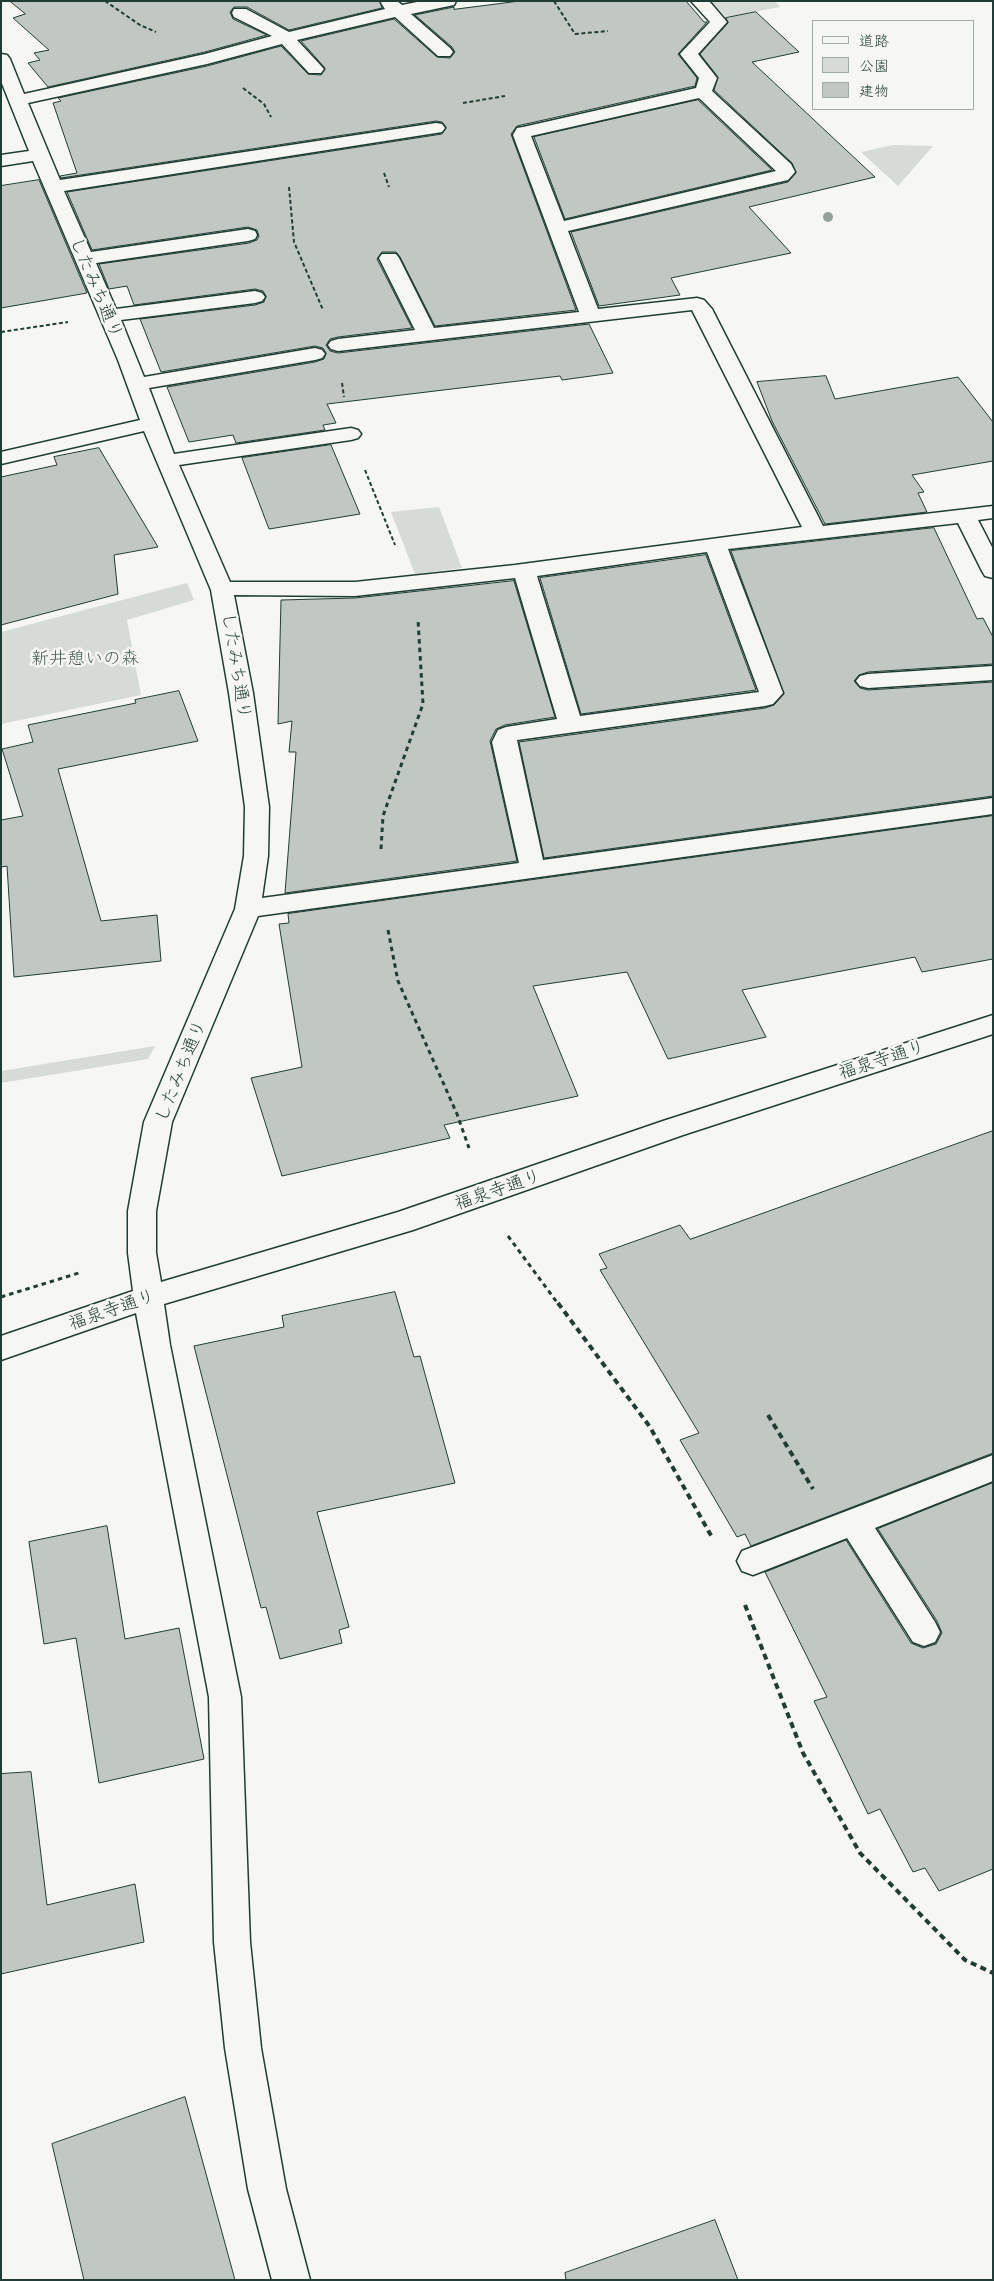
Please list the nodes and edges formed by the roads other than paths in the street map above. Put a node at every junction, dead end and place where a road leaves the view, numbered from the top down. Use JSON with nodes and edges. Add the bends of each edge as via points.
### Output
{"nodes":[{"id":1,"x":448,"y":1,"type":"edge"},
{"id":2,"x":699,"y":1,"type":"edge"},
{"id":3,"x":393,"y":6,"type":"edge"},
{"id":4,"x":240,"y":13,"type":"dead end"},
{"id":5,"x":284,"y":36,"type":"junction"},
{"id":6,"x":444,"y":52,"type":"dead end"},
{"id":7,"x":1,"y":59,"type":"edge"},
{"id":8,"x":315,"y":69,"type":"dead end"},
{"id":9,"x":703,"y":92,"type":"junction"},
{"id":10,"x":19,"y":100,"type":"junction"},
{"id":11,"x":436,"y":128,"type":"dead end"},
{"id":12,"x":40,"y":155,"type":"junction"},
{"id":13,"x":1,"y":161,"type":"edge"},
{"id":14,"x":53,"y":187,"type":"junction"},
{"id":15,"x":557,"y":228,"type":"junction"},
{"id":16,"x":248,"y":235,"type":"dead end"},
{"id":17,"x":389,"y":258,"type":"dead end"},
{"id":18,"x":84,"y":259,"type":"junction"},
{"id":19,"x":255,"y":297,"type":"dead end"},
{"id":20,"x":108,"y":316,"type":"junction"},
{"id":21,"x":590,"y":316,"type":"junction"},
{"id":22,"x":428,"y":336,"type":"junction"},
{"id":23,"x":338,"y":345,"type":"dead end"},
{"id":24,"x":315,"y":354,"type":"dead end"},
{"id":25,"x":137,"y":384,"type":"junction"},
{"id":26,"x":152,"y":423,"type":"junction"},
{"id":27,"x":351,"y":434,"type":"dead end"},
{"id":28,"x":1,"y":458,"type":"edge"},
{"id":29,"x":166,"y":461,"type":"junction"},
{"id":30,"x":993,"y":512,"type":"edge"},
{"id":31,"x":966,"y":517,"type":"junction"},
{"id":32,"x":816,"y":534,"type":"junction"},
{"id":33,"x":715,"y":545,"type":"junction"},
{"id":34,"x":524,"y":570,"type":"junction"},
{"id":35,"x":993,"y":571,"type":"edge"},
{"id":36,"x":222,"y":590,"type":"junction"},
{"id":37,"x":993,"y":673,"type":"edge"},
{"id":38,"x":868,"y":681,"type":"dead end"},
{"id":39,"x":572,"y":724,"type":"junction"},
{"id":40,"x":993,"y":806,"type":"edge"},
{"id":41,"x":533,"y":871,"type":"junction"},
{"id":42,"x":248,"y":909,"type":"junction"},
{"id":43,"x":993,"y":1024,"type":"edge"},
{"id":44,"x":148,"y":1297,"type":"junction"},
{"id":45,"x":1,"y":1348,"type":"edge"},
{"id":46,"x":993,"y":1468,"type":"edge"},
{"id":47,"x":846,"y":1525,"type":"junction"},
{"id":48,"x":754,"y":1561,"type":"dead end"},
{"id":49,"x":924,"y":1632,"type":"dead end"},
{"id":50,"x":291,"y":2280,"type":"edge"}],
"edges":[{"from":1,"to":3,"type":"street"},
{"from":2,"to":9,"type":"street","via":[[719,22],[689,54],[708,78]]},
{"from":3,"to":5,"type":"street"},
{"from":3,"to":6,"type":"street"},
{"from":4,"to":5,"type":"street"},
{"from":5,"to":8,"type":"street"},
{"from":5,"to":10,"type":"street","via":[[206,59]]},
{"from":7,"to":10,"type":"street","name":"したみち通り"},
{"from":9,"to":15,"type":"street","via":[[523,132]]},
{"from":9,"to":15,"type":"street","via":[[786,172],[781,176]]},
{"from":10,"to":12,"type":"street","name":"したみち通り"},
{"from":11,"to":14,"type":"street"},
{"from":12,"to":13,"type":"street"},
{"from":12,"to":14,"type":"street","name":"したみち通り"},
{"from":14,"to":18,"type":"street","name":"したみち通り"},
{"from":15,"to":21,"type":"street"},
{"from":16,"to":18,"type":"street"},
{"from":17,"to":22,"type":"street"},
{"from":18,"to":20,"type":"street","name":"したみち通り"},
{"from":19,"to":20,"type":"street"},
{"from":20,"to":25,"type":"street","name":"したみち通り"},
{"from":21,"to":22,"type":"street"},
{"from":21,"to":32,"type":"street","via":[[697,304]]},
{"from":22,"to":23,"type":"street"},
{"from":24,"to":25,"type":"street"},
{"from":25,"to":26,"type":"street","name":"したみち通り"},
{"from":26,"to":28,"type":"street"},
{"from":26,"to":29,"type":"street","name":"したみち通り"},
{"from":27,"to":29,"type":"street"},
{"from":29,"to":36,"type":"street","name":"したみち通り"},
{"from":30,"to":31,"type":"street"},
{"from":31,"to":32,"type":"street"},
{"from":31,"to":35,"type":"street"},
{"from":32,"to":33,"type":"street","via":[[780,535]]},
{"from":33,"to":34,"type":"street"},
{"from":33,"to":39,"type":"street","via":[[772,692],[770,696]]},
{"from":34,"to":36,"type":"street","via":[[352,590],[246,586]]},
{"from":34,"to":39,"type":"street"},
{"from":36,"to":42,"type":"street","name":"したみち通り","via":[[241,692],[257,807],[256,856]]},
{"from":37,"to":38,"type":"street"},
{"from":39,"to":41,"type":"street","via":[[514,732],[506,735],[504,742]]},
{"from":40,"to":41,"type":"street"},
{"from":41,"to":42,"type":"street"},
{"from":42,"to":44,"type":"street","name":"したみち通り","via":[[158,1122],[142,1211],[142,1252]]},
{"from":43,"to":44,"type":"street","name":"福泉寺通り","via":[[673,1128],[403,1222]]},
{"from":44,"to":45,"type":"street","name":"福泉寺通り"},
{"from":44,"to":50,"type":"street","name":"したみち通り","via":[[225,1697],[232,1942],[243,2048],[267,2188]]},
{"from":46,"to":47,"type":"street"},
{"from":47,"to":48,"type":"street"},
{"from":47,"to":49,"type":"street"}]}
